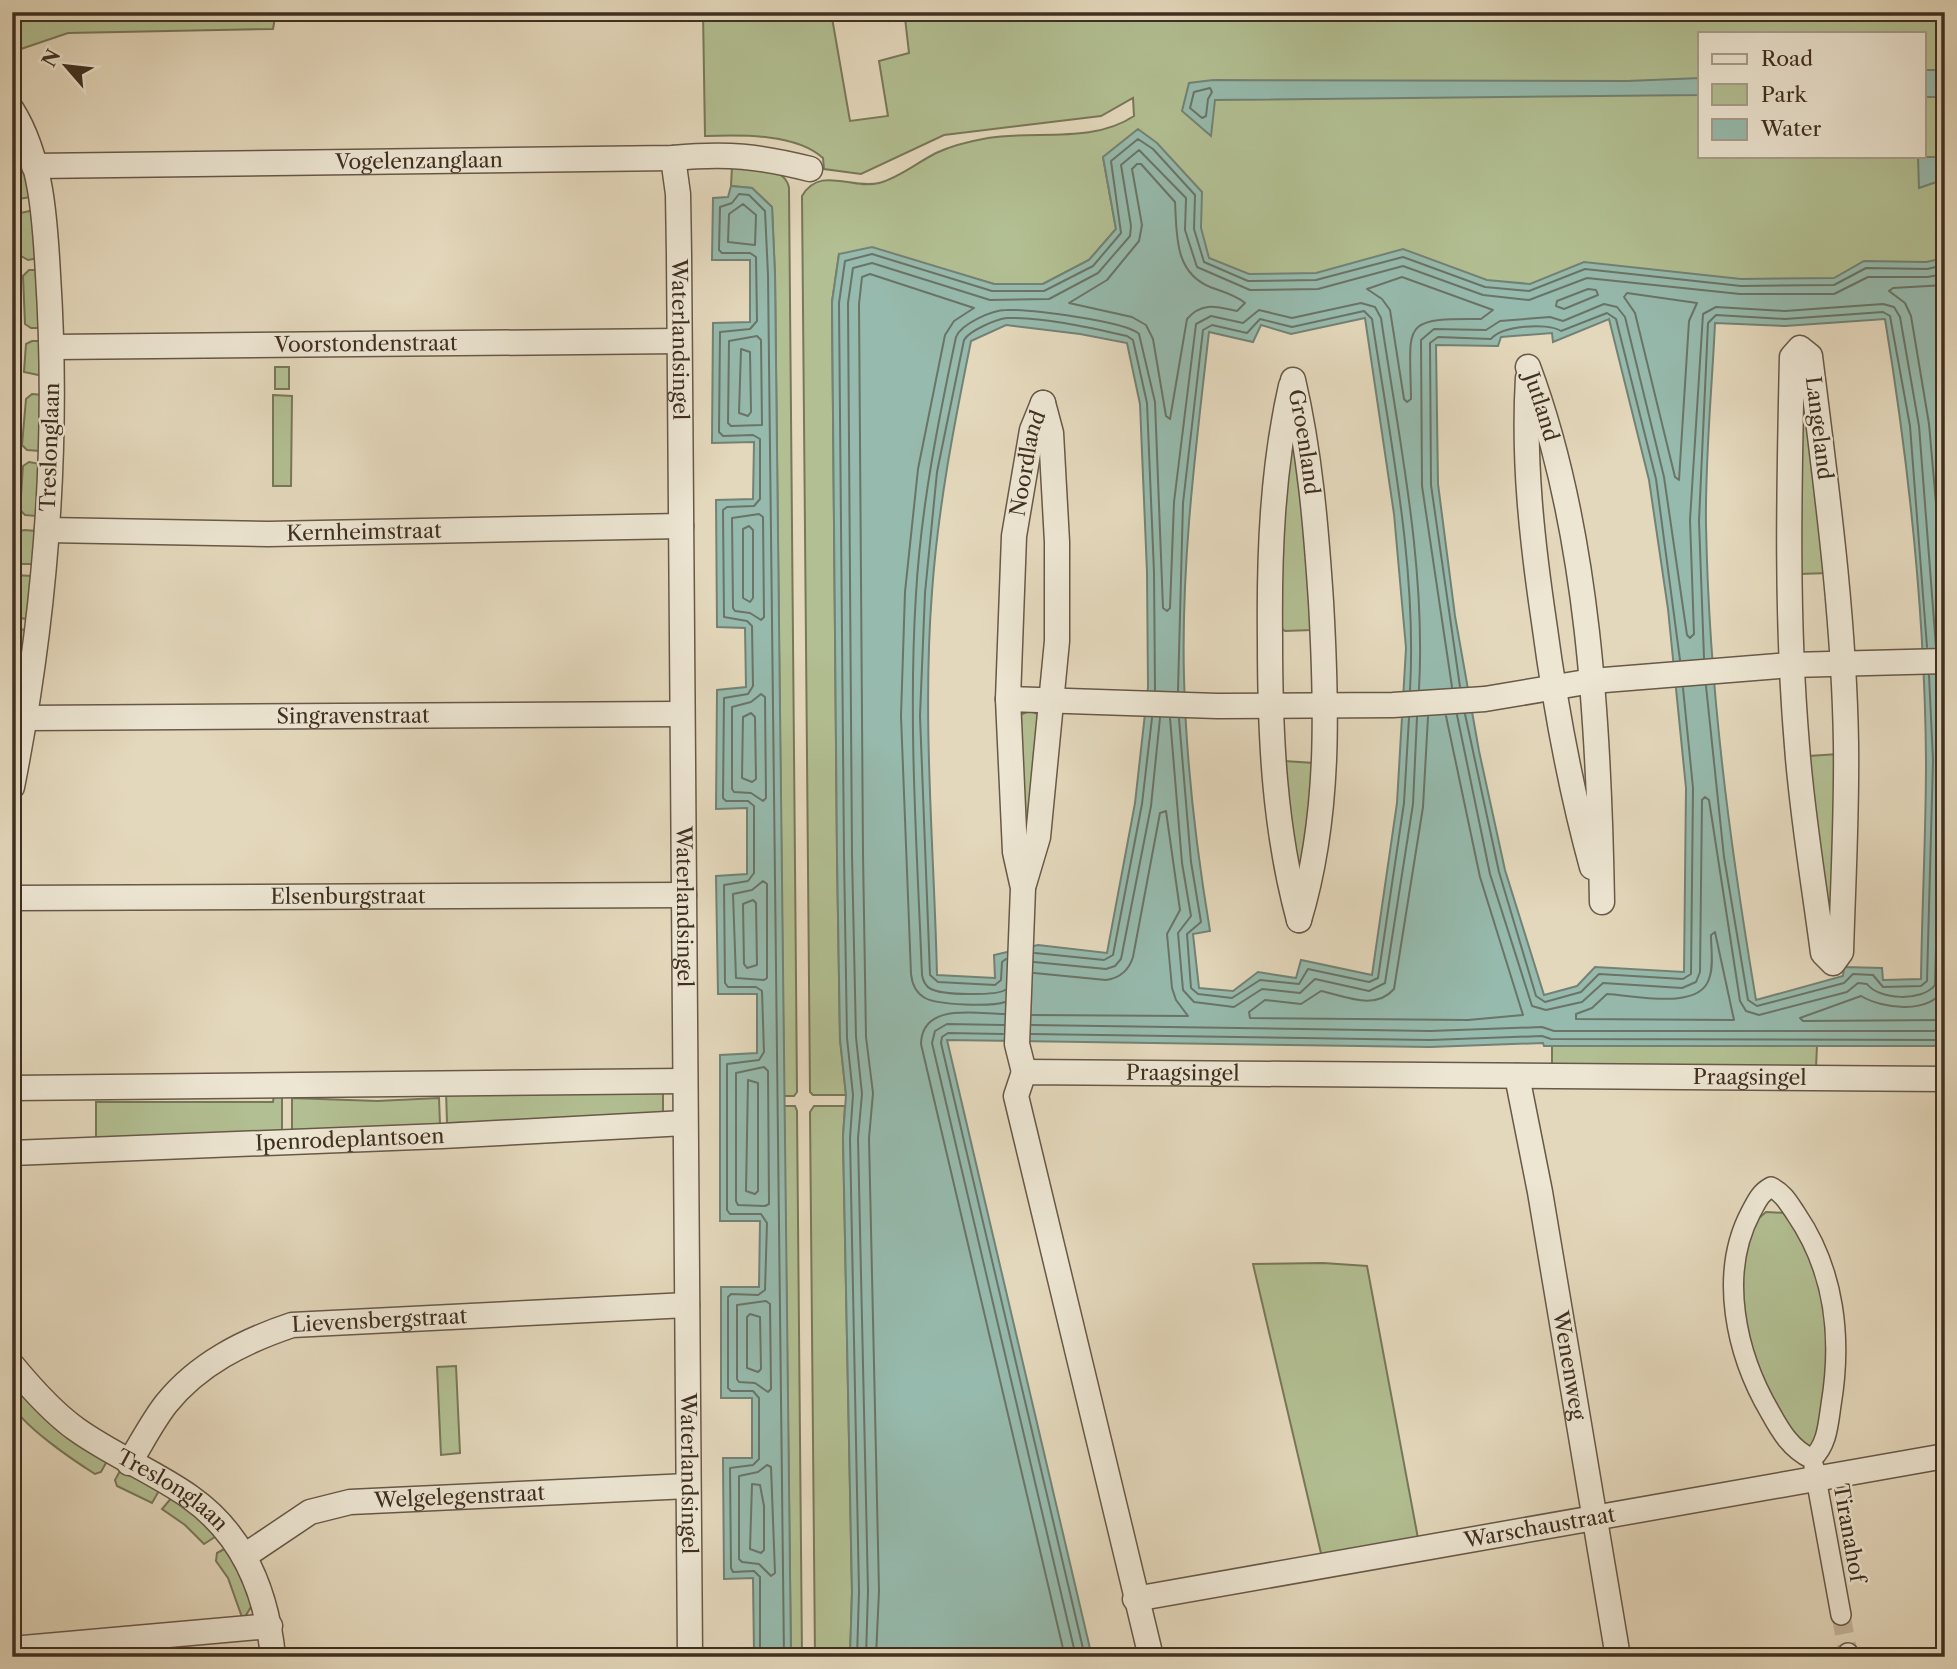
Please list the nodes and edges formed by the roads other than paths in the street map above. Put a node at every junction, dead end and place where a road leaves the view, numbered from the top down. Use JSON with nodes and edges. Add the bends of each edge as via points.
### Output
{"nodes":[{"id":1,"x":12,"y":110,"type":"edge"},
{"id":2,"x":673,"y":158,"type":"junction"},
{"id":3,"x":34,"y":166,"type":"junction"},
{"id":4,"x":805,"y":168,"type":"dead end"},
{"id":5,"x":679,"y":341,"type":"junction"},
{"id":6,"x":53,"y":346,"type":"junction"},
{"id":7,"x":681,"y":526,"type":"junction"},
{"id":8,"x":47,"y":530,"type":"junction"},
{"id":9,"x":1945,"y":661,"type":"edge"},
{"id":10,"x":1842,"y":664,"type":"junction"},
{"id":11,"x":1791,"y":665,"type":"junction"},
{"id":12,"x":1592,"y":681,"type":"junction"},
{"id":13,"x":1553,"y":687,"type":"junction"},
{"id":14,"x":1008,"y":699,"type":"junction"},
{"id":15,"x":1052,"y":701,"type":"junction"},
{"id":16,"x":1326,"y":705,"type":"junction"},
{"id":17,"x":1270,"y":706,"type":"junction"},
{"id":18,"x":681,"y":713,"type":"junction"},
{"id":19,"x":26,"y":718,"type":"junction"},
{"id":20,"x":12,"y":787,"type":"edge"},
{"id":21,"x":1023,"y":888,"type":"junction"},
{"id":22,"x":684,"y":895,"type":"junction"},
{"id":23,"x":12,"y":898,"type":"edge"},
{"id":24,"x":1024,"y":1072,"type":"junction"},
{"id":25,"x":1517,"y":1076,"type":"junction"},
{"id":26,"x":1945,"y":1079,"type":"edge"},
{"id":27,"x":683,"y":1081,"type":"junction"},
{"id":28,"x":12,"y":1088,"type":"edge"},
{"id":29,"x":685,"y":1123,"type":"junction"},
{"id":30,"x":12,"y":1153,"type":"edge"},
{"id":31,"x":687,"y":1305,"type":"junction"},
{"id":32,"x":12,"y":1365,"type":"edge"},
{"id":33,"x":1945,"y":1456,"type":"edge"},
{"id":34,"x":129,"y":1463,"type":"junction"},
{"id":35,"x":1814,"y":1468,"type":"junction"},
{"id":36,"x":688,"y":1486,"type":"junction"},
{"id":37,"x":1594,"y":1518,"type":"junction"},
{"id":38,"x":246,"y":1556,"type":"junction"},
{"id":39,"x":1135,"y":1600,"type":"junction"},
{"id":40,"x":1841,"y":1615,"type":"tunnel mouth"},
{"id":41,"x":270,"y":1626,"type":"junction"},
{"id":42,"x":12,"y":1649,"type":"edge"},
{"id":43,"x":273,"y":1657,"type":"edge"},
{"id":44,"x":691,"y":1657,"type":"edge"},
{"id":45,"x":1151,"y":1657,"type":"edge"},
{"id":46,"x":1618,"y":1657,"type":"edge"}],
"edges":[{"from":1,"to":3,"type":"street","name":"Treslonglaan"},
{"from":2,"to":3,"type":"street","name":"Vogelenzanglaan"},
{"from":2,"to":4,"type":"street","name":"Vogelenzanglaan","via":[[747,155]]},
{"from":2,"to":5,"type":"street","name":"Waterlandsingel","via":[[678,194]]},
{"from":3,"to":6,"type":"street","name":"Treslonglaan","via":[[44,219]]},
{"from":5,"to":6,"type":"street","name":"Voorstondenstraat"},
{"from":5,"to":7,"type":"street","name":"Waterlandsingel"},
{"from":6,"to":8,"type":"street","name":"Treslonglaan"},
{"from":7,"to":8,"type":"street","name":"Kernheimstraat","via":[[268,534]]},
{"from":7,"to":18,"type":"street","name":"Waterlandsingel"},
{"from":8,"to":19,"type":"street","name":"Treslonglaan"},
{"from":9,"to":10,"type":"street"},
{"from":10,"to":11,"type":"street"},
{"from":10,"to":11,"type":"street","name":"Langeland","via":[[1846,744],[1841,952],[1833,963],[1823,953]]},
{"from":10,"to":11,"type":"street","name":"Langeland","via":[[1810,356],[1800,348],[1792,357]]},
{"from":11,"to":12,"type":"street"},
{"from":12,"to":13,"type":"street"},
{"from":12,"to":13,"type":"street","name":"Jutland","via":[[1602,902]]},
{"from":12,"to":13,"type":"street","name":"Jutland","via":[[1572,538],[1549,423],[1528,367],[1525,428],[1532,541]]},
{"from":13,"to":16,"type":"street","via":[[1485,699]]},
{"from":14,"to":15,"type":"street"},
{"from":14,"to":15,"type":"street","name":"Noordland","via":[[1014,536],[1032,430],[1043,403],[1051,433],[1057,542]]},
{"from":14,"to":21,"type":"street","name":"Noordland","via":[[1015,852]]},
{"from":15,"to":17,"type":"street"},
{"from":15,"to":21,"type":"street","name":"Noordland","via":[[1038,837]]},
{"from":16,"to":17,"type":"street"},
{"from":16,"to":17,"type":"street","name":"Groenland","via":[[1313,874],[1299,920],[1273,769]]},
{"from":16,"to":17,"type":"street","name":"Groenland","via":[[1307,440],[1293,380],[1278,442],[1269,577]]},
{"from":18,"to":19,"type":"street","name":"Singravenstraat"},
{"from":18,"to":22,"type":"street","name":"Waterlandsingel"},
{"from":19,"to":20,"type":"street","name":"Treslonglaan"},
{"from":21,"to":24,"type":"street","name":"Noordland","via":[[1017,1044]]},
{"from":22,"to":23,"type":"street","name":"Elsenburgstraat"},
{"from":22,"to":27,"type":"street","name":"Waterlandsingel"},
{"from":24,"to":25,"type":"street","name":"Praagsingel"},
{"from":24,"to":39,"type":"street","via":[[1016,1096]]},
{"from":25,"to":26,"type":"street","name":"Praagsingel"},
{"from":25,"to":37,"type":"street","name":"Wenenweg"},
{"from":27,"to":28,"type":"street"},
{"from":27,"to":29,"type":"street","name":"Waterlandsingel"},
{"from":29,"to":30,"type":"street","name":"Ipenrodeplantsoen"},
{"from":29,"to":31,"type":"street","name":"Waterlandsingel"},
{"from":31,"to":34,"type":"street","name":"Lievensbergstraat","via":[[292,1325],[250,1339],[202,1369],[166,1404]]},
{"from":31,"to":36,"type":"street","name":"Waterlandsingel"},
{"from":32,"to":34,"type":"street","name":"Treslonglaan","via":[[74,1428]]},
{"from":33,"to":35,"type":"street","name":"Warschaustraat"},
{"from":34,"to":38,"type":"street","name":"Treslonglaan","via":[[190,1497]]},
{"from":35,"to":35,"type":"street","name":"Tiranahof","via":[[1823,1449],[1838,1367],[1835,1315],[1820,1258],[1781,1192],[1771,1187],[1761,1193],[1741,1231],[1734,1286],[1737,1333],[1751,1381],[1781,1432]]},
{"from":35,"to":37,"type":"street","name":"Warschaustraat"},
{"from":35,"to":40,"type":"street","name":"Tiranahof"},
{"from":36,"to":38,"type":"street","name":"Welgelegenstraat","via":[[350,1502],[310,1512]]},
{"from":36,"to":44,"type":"street","name":"Waterlandsingel"},
{"from":37,"to":39,"type":"street","name":"Warschaustraat"},
{"from":37,"to":46,"type":"street","name":"Wenenweg"},
{"from":38,"to":41,"type":"street","name":"Treslonglaan"},
{"from":39,"to":45,"type":"street"},
{"from":41,"to":42,"type":"street"},
{"from":41,"to":43,"type":"street","name":"Treslonglaan"}]}
